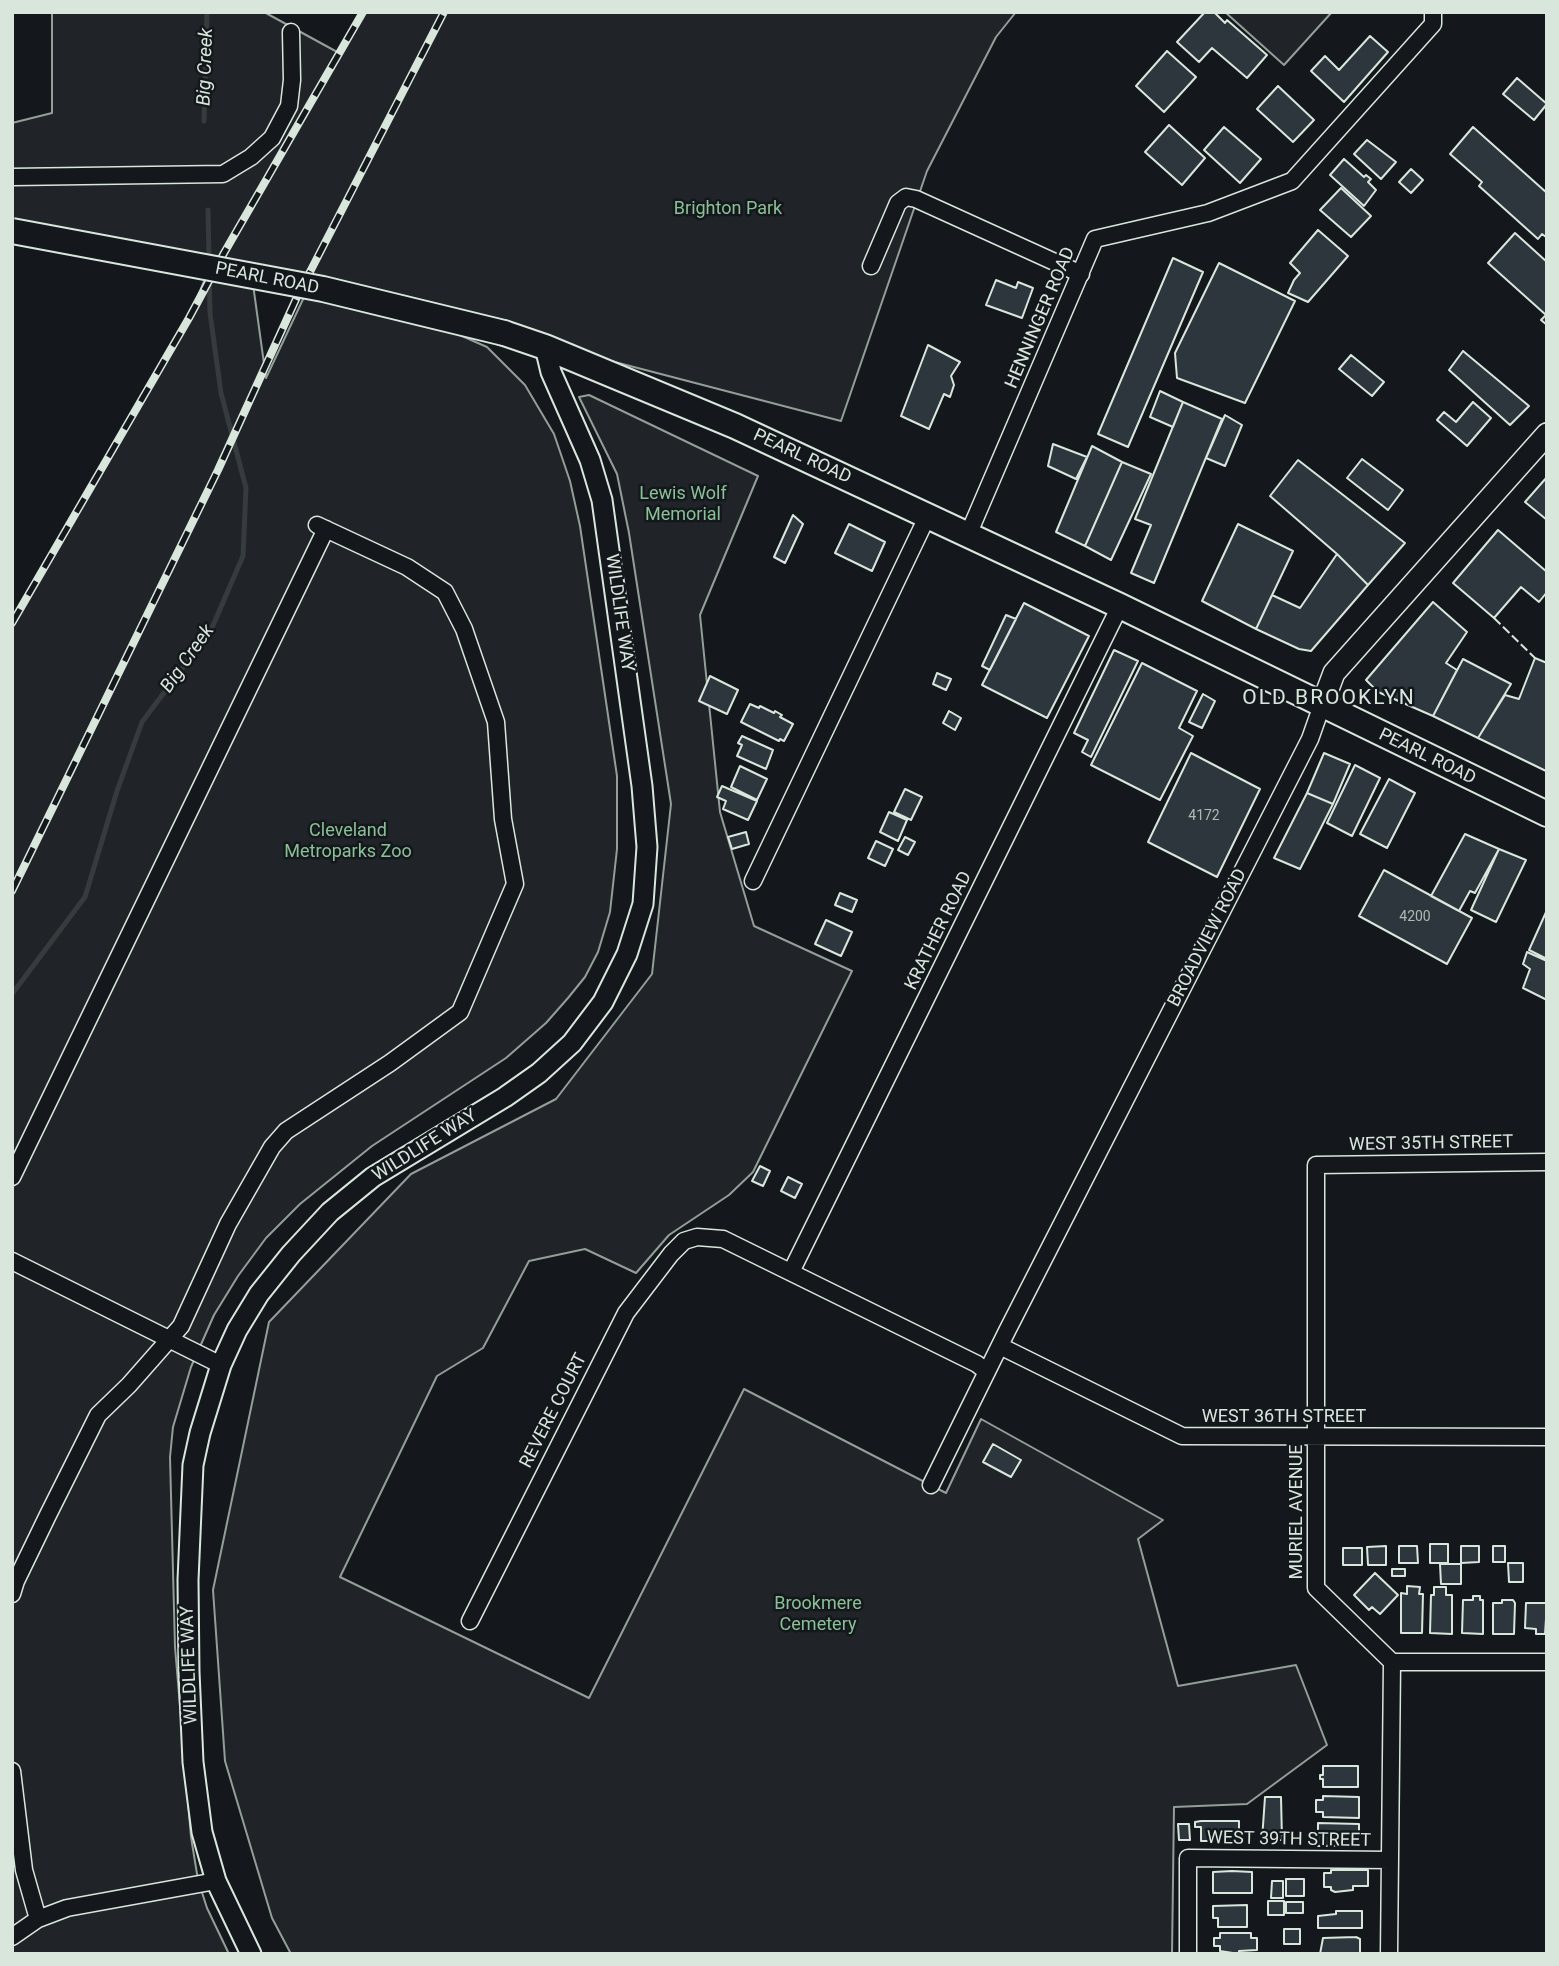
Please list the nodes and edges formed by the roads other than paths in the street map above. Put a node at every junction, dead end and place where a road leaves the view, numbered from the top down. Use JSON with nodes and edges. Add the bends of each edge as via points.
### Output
{"nodes":[{"id":1,"x":1433,"y":18,"type":"edge"},
{"id":2,"x":291,"y":32,"type":"dead end"},
{"id":3,"x":12,"y":177,"type":"edge"},
{"id":4,"x":12,"y":231,"type":"edge"},
{"id":5,"x":870,"y":266,"type":"dead end"},
{"id":6,"x":1081,"y":274,"type":"junction"},
{"id":7,"x":545,"y":347,"type":"junction"},
{"id":8,"x":1547,"y":434,"type":"edge"},
{"id":9,"x":929,"y":515,"type":"junction"},
{"id":10,"x":968,"y":535,"type":"junction"},
{"id":11,"x":1120,"y":606,"type":"junction"},
{"id":12,"x":1322,"y":705,"type":"junction"},
{"id":13,"x":1547,"y":814,"type":"edge"},
{"id":14,"x":753,"y":881,"type":"dead end"},
{"id":15,"x":1547,"y":1161,"type":"edge"},
{"id":16,"x":1316,"y":1165,"type":"joint"},
{"id":17,"x":12,"y":1177,"type":"edge"},
{"id":18,"x":12,"y":1261,"type":"edge"},
{"id":19,"x":792,"y":1272,"type":"junction"},
{"id":20,"x":167,"y":1339,"type":"junction"},
{"id":21,"x":1000,"y":1346,"type":"junction"},
{"id":22,"x":221,"y":1365,"type":"junction"},
{"id":23,"x":987,"y":1372,"type":"junction"},
{"id":24,"x":1316,"y":1436,"type":"junction"},
{"id":25,"x":1547,"y":1437,"type":"edge"},
{"id":26,"x":931,"y":1485,"type":"dead end"},
{"id":27,"x":12,"y":1594,"type":"edge"},
{"id":28,"x":470,"y":1621,"type":"dead end"},
{"id":29,"x":1392,"y":1662,"type":"junction"},
{"id":30,"x":1547,"y":1662,"type":"edge"},
{"id":31,"x":12,"y":1772,"type":"edge"},
{"id":32,"x":1390,"y":1860,"type":"junction"},
{"id":33,"x":216,"y":1881,"type":"junction"},
{"id":34,"x":38,"y":1920,"type":"junction"},
{"id":35,"x":12,"y":1937,"type":"edge"},
{"id":36,"x":251,"y":1954,"type":"edge"},
{"id":37,"x":1188,"y":1954,"type":"edge"},
{"id":38,"x":1389,"y":1954,"type":"edge"}],
"edges":[{"from":1,"to":6,"type":"street","name":"HENNINGER ROAD","via":[[1292,181],[1208,213],[1095,239]]},
{"from":2,"to":3,"type":"street","via":[[289,106],[272,138],[223,174]]},
{"from":4,"to":7,"type":"main road","name":"PEARL ROAD","bridge":true,"via":[[323,289]]},
{"from":5,"to":6,"type":"street","via":[[898,203],[906,197]]},
{"from":6,"to":10,"type":"street","name":"HENNINGER ROAD"},
{"from":7,"to":9,"type":"main road","name":"PEARL ROAD","via":[[735,426]]},
{"from":7,"to":22,"type":"street","name":"WILDLIFE WAY","via":[[602,500],[642,786],[647,848],[643,904],[627,954],[572,1043],[505,1097],[373,1177],[330,1212],[259,1294]]},
{"from":8,"to":12,"type":"main road","name":"BROADVIEW ROAD","via":[[1334,673]]},
{"from":9,"to":10,"type":"main road","name":"PEARL ROAD"},
{"from":9,"to":14,"type":"street"},
{"from":10,"to":11,"type":"main road","name":"PEARL ROAD"},
{"from":11,"to":12,"type":"main road","name":"PEARL ROAD"},
{"from":11,"to":19,"type":"street","name":"KRATHER ROAD"},
{"from":12,"to":13,"type":"main road","name":"PEARL ROAD"},
{"from":12,"to":21,"type":"street","name":"BROADVIEW ROAD","via":[[1310,739]]},
{"from":15,"to":16,"type":"street","name":"WEST 35TH STREET"},
{"from":16,"to":24,"type":"street","name":"MURIEL AVENUE"},
{"from":17,"to":20,"type":"street","via":[[321,527],[407,567],[445,592],[464,629],[496,722],[503,819],[515,884],[460,1012],[286,1130],[228,1224],[181,1326]]},
{"from":18,"to":20,"type":"street"},
{"from":19,"to":23,"type":"street"},
{"from":19,"to":28,"type":"street","name":"REVERE COURT","via":[[723,1239],[697,1237],[684,1241],[671,1254],[626,1313]]},
{"from":20,"to":22,"type":"street"},
{"from":20,"to":27,"type":"street","via":[[130,1385],[98,1415]]},
{"from":21,"to":23,"type":"street","name":"BROADVIEW ROAD"},
{"from":21,"to":24,"type":"street","name":"WEST 36TH STREET","via":[[1182,1436]]},
{"from":22,"to":33,"type":"street","name":"WILDLIFE WAY","via":[[193,1465],[188,1580],[193,1762],[202,1832]]},
{"from":23,"to":26,"type":"street","name":"BROADVIEW ROAD"},
{"from":24,"to":25,"type":"street","name":"WEST 36TH STREET"},
{"from":24,"to":29,"type":"street","name":"MURIEL AVENUE","via":[[1316,1588]]},
{"from":29,"to":30,"type":"street"},
{"from":29,"to":32,"type":"street"},
{"from":31,"to":34,"type":"street","via":[[24,1870]]},
{"from":32,"to":37,"type":"street","name":"WEST 39TH STREET","via":[[1188,1858]]},
{"from":32,"to":38,"type":"street"},
{"from":33,"to":34,"type":"street","via":[[67,1908]]},
{"from":33,"to":36,"type":"street","name":"WILDLIFE WAY"},
{"from":34,"to":35,"type":"street"}]}
